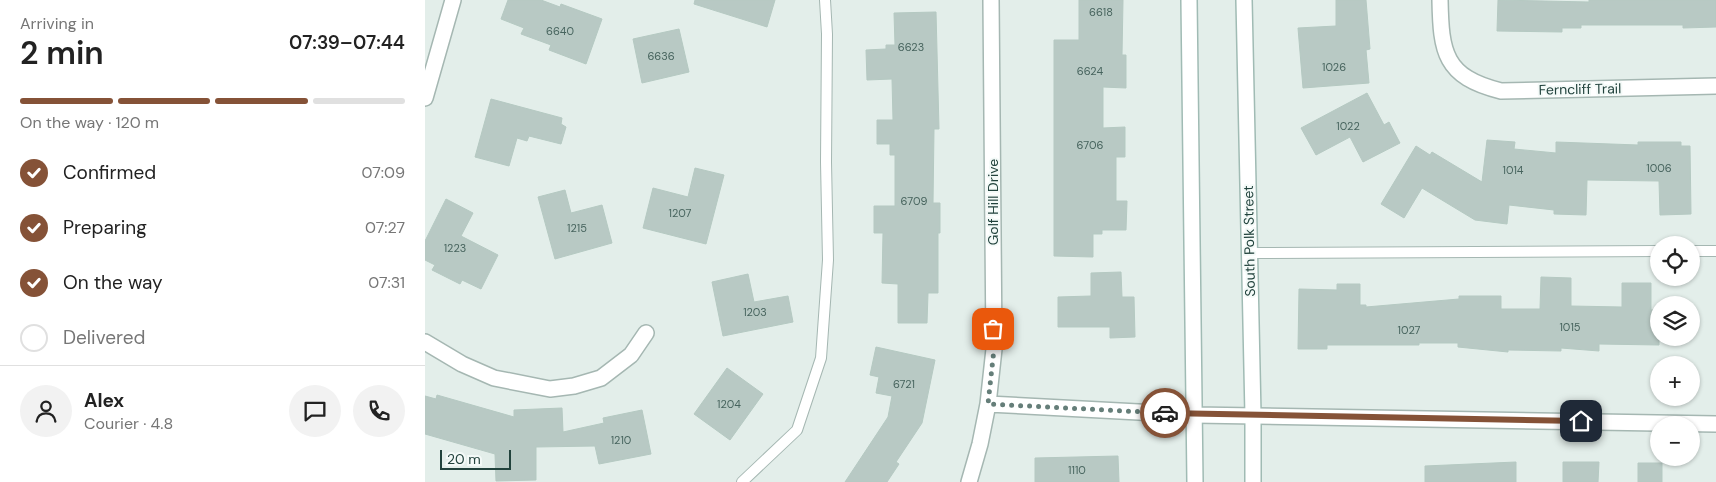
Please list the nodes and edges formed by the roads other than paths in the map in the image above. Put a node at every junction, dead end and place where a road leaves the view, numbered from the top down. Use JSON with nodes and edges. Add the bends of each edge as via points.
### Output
{"nodes":[{"id":1,"x":453,"y":0,"type":"edge"},
{"id":2,"x":825,"y":0,"type":"edge"},
{"id":3,"x":991,"y":0,"type":"edge"},
{"id":4,"x":1189,"y":0,"type":"edge"},
{"id":5,"x":1244,"y":0,"type":"edge"},
{"id":6,"x":1440,"y":0,"type":"edge"},
{"id":7,"x":1716,"y":86,"type":"edge"},
{"id":8,"x":425,"y":98,"type":"edge"},
{"id":9,"x":1650,"y":251,"type":"edge"},
{"id":10,"x":1700,"y":251,"type":"edge"},
{"id":11,"x":1716,"y":251,"type":"edge"},
{"id":12,"x":1250,"y":253,"type":"junction"},
{"id":13,"x":646,"y":333,"type":"dead end"},
{"id":14,"x":425,"y":342,"type":"edge"},
{"id":15,"x":988,"y":404,"type":"junction"},
{"id":16,"x":1195,"y":415,"type":"junction"},
{"id":17,"x":1253,"y":415,"type":"junction"},
{"id":18,"x":1716,"y":424,"type":"edge"},
{"id":19,"x":742,"y":482,"type":"edge"},
{"id":20,"x":969,"y":482,"type":"edge"},
{"id":21,"x":1195,"y":482,"type":"edge"},
{"id":22,"x":1253,"y":482,"type":"edge"}],
"edges":[{"from":1,"to":8,"type":"street"},
{"from":2,"to":19,"type":"lane","via":[[829,260],[821,358],[797,430]]},
{"from":3,"to":15,"type":"street","name":"Golf Hill Drive","via":[[994,349]]},
{"from":4,"to":16,"type":"street"},
{"from":5,"to":12,"type":"street","name":"South Polk Street"},
{"from":6,"to":7,"type":"street","name":"Ferncliff Trail","via":[[1444,50],[1452,65],[1484,87],[1501,90]]},
{"from":9,"to":12,"type":"lane"},
{"from":10,"to":11,"type":"lane"},
{"from":12,"to":17,"type":"street","name":"South Polk Street"},
{"from":13,"to":14,"type":"street","via":[[631,355],[601,378],[550,389],[494,378]]},
{"from":15,"to":16,"type":"street"},
{"from":15,"to":20,"type":"street","name":"Golf Hill Drive"},
{"from":16,"to":17,"type":"street"},
{"from":16,"to":21,"type":"street"},
{"from":17,"to":18,"type":"street"},
{"from":17,"to":22,"type":"street","name":"South Polk Street"}]}
